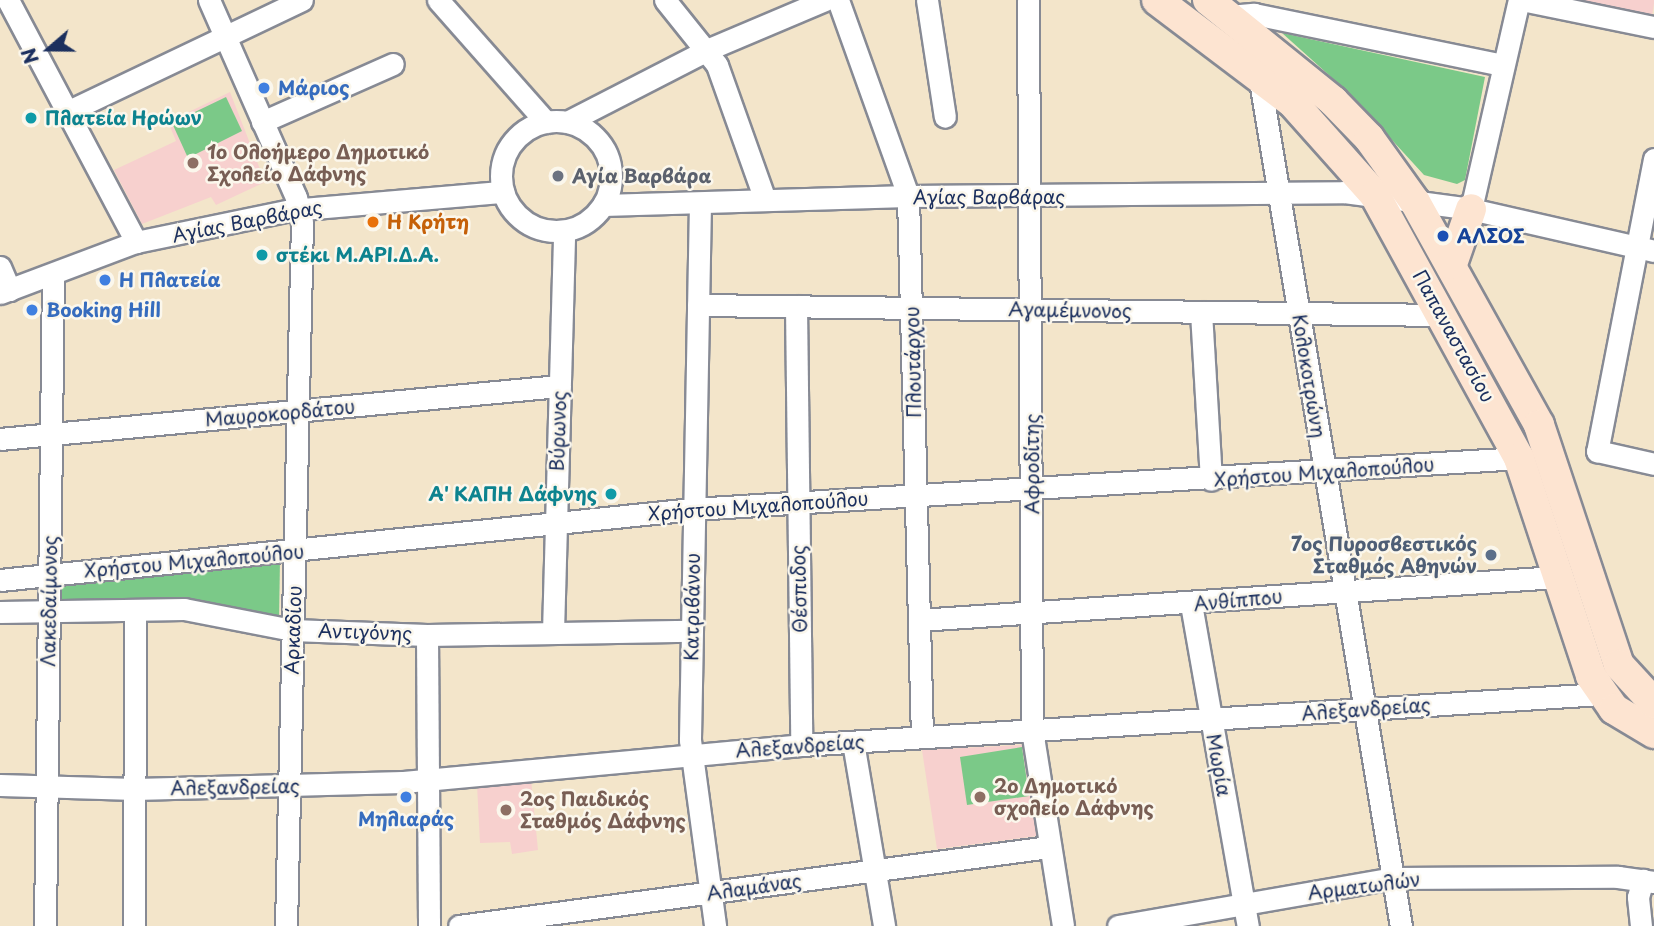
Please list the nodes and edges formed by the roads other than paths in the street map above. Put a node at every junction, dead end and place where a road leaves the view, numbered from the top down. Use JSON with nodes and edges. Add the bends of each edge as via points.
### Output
{"nodes":[{"id":1,"x":8,"y":0,"type":"edge"},
{"id":2,"x":209,"y":0,"type":"edge"},
{"id":3,"x":302,"y":0,"type":"edge"},
{"id":4,"x":438,"y":0,"type":"edge"},
{"id":5,"x":665,"y":0,"type":"edge"},
{"id":6,"x":825,"y":0,"type":"edge"},
{"id":7,"x":838,"y":0,"type":"edge"},
{"id":8,"x":927,"y":0,"type":"edge"},
{"id":9,"x":1028,"y":0,"type":"edge"},
{"id":10,"x":1157,"y":0,"type":"edge"},
{"id":11,"x":1520,"y":0,"type":"edge"},
{"id":12,"x":1218,"y":8,"type":"edge"},
{"id":13,"x":1654,"y":27,"type":"edge"},
{"id":14,"x":225,"y":36,"type":"junction"},
{"id":15,"x":709,"y":49,"type":"junction"},
{"id":16,"x":393,"y":64,"type":"dead end"},
{"id":17,"x":1502,"y":65,"type":"junction"},
{"id":18,"x":1259,"y":75,"type":"junction"},
{"id":19,"x":69,"y":111,"type":"junction"},
{"id":20,"x":945,"y":117,"type":"dead end"},
{"id":21,"x":262,"y":122,"type":"junction"},
{"id":22,"x":557,"y":122,"type":"junction"},
{"id":23,"x":1654,"y":159,"type":"edge"},
{"id":24,"x":503,"y":192,"type":"junction"},
{"id":25,"x":1279,"y":194,"type":"junction"},
{"id":26,"x":1375,"y":195,"type":"junction"},
{"id":27,"x":908,"y":196,"type":"junction"},
{"id":28,"x":1031,"y":198,"type":"junction"},
{"id":29,"x":765,"y":200,"type":"junction"},
{"id":30,"x":1415,"y":202,"type":"junction"},
{"id":31,"x":700,"y":203,"type":"junction"},
{"id":32,"x":603,"y":205,"type":"junction"},
{"id":33,"x":300,"y":209,"type":"junction"},
{"id":34,"x":1471,"y":209,"type":"junction"},
{"id":35,"x":564,"y":231,"type":"junction"},
{"id":36,"x":136,"y":242,"type":"junction"},
{"id":37,"x":1644,"y":249,"type":"edge"},
{"id":38,"x":1452,"y":264,"type":"junction"},
{"id":39,"x":0,"y":267,"type":"edge"},
{"id":40,"x":53,"y":275,"type":"junction"},
{"id":41,"x":5,"y":292,"type":"edge"},
{"id":42,"x":698,"y":305,"type":"junction"},
{"id":43,"x":796,"y":306,"type":"junction"},
{"id":44,"x":911,"y":308,"type":"junction"},
{"id":45,"x":1032,"y":309,"type":"junction"},
{"id":46,"x":1201,"y":312,"type":"junction"},
{"id":47,"x":1299,"y":313,"type":"junction"},
{"id":48,"x":1442,"y":315,"type":"junction"},
{"id":49,"x":559,"y":386,"type":"junction"},
{"id":50,"x":300,"y":411,"type":"junction"},
{"id":51,"x":53,"y":434,"type":"junction"},
{"id":52,"x":0,"y":439,"type":"edge"},
{"id":53,"x":1519,"y":458,"type":"junction"},
{"id":54,"x":1654,"y":464,"type":"edge"},
{"id":55,"x":1325,"y":472,"type":"junction"},
{"id":56,"x":1211,"y":480,"type":"junction"},
{"id":57,"x":1033,"y":491,"type":"junction"},
{"id":58,"x":916,"y":496,"type":"junction"},
{"id":59,"x":798,"y":502,"type":"junction"},
{"id":60,"x":693,"y":509,"type":"junction"},
{"id":61,"x":554,"y":524,"type":"junction"},
{"id":62,"x":1578,"y":540,"type":"junction"},
{"id":63,"x":1549,"y":546,"type":"junction"},
{"id":64,"x":296,"y":551,"type":"junction"},
{"id":65,"x":49,"y":575,"type":"junction"},
{"id":66,"x":1557,"y":577,"type":"junction"},
{"id":67,"x":0,"y":580,"type":"edge"},
{"id":68,"x":1345,"y":591,"type":"junction"},
{"id":69,"x":1191,"y":604,"type":"junction"},
{"id":70,"x":135,"y":610,"type":"junction"},
{"id":71,"x":49,"y":611,"type":"junction"},
{"id":72,"x":0,"y":612,"type":"edge"},
{"id":73,"x":1032,"y":613,"type":"junction"},
{"id":74,"x":919,"y":620,"type":"junction"},
{"id":75,"x":292,"y":630,"type":"junction"},
{"id":76,"x":691,"y":631,"type":"junction"},
{"id":77,"x":553,"y":632,"type":"junction"},
{"id":78,"x":427,"y":635,"type":"junction"},
{"id":79,"x":1600,"y":694,"type":"junction"},
{"id":80,"x":1654,"y":703,"type":"edge"},
{"id":81,"x":1365,"y":709,"type":"junction"},
{"id":82,"x":1211,"y":719,"type":"junction"},
{"id":83,"x":1032,"y":730,"type":"junction"},
{"id":84,"x":1654,"y":733,"type":"edge"},
{"id":85,"x":922,"y":737,"type":"junction"},
{"id":86,"x":853,"y":742,"type":"junction"},
{"id":87,"x":801,"y":745,"type":"junction"},
{"id":88,"x":691,"y":754,"type":"junction"},
{"id":89,"x":428,"y":779,"type":"junction"},
{"id":90,"x":0,"y":785,"type":"edge"},
{"id":91,"x":288,"y":786,"type":"junction"},
{"id":92,"x":47,"y":787,"type":"junction"},
{"id":93,"x":135,"y":789,"type":"junction"},
{"id":94,"x":1049,"y":847,"type":"junction"},
{"id":95,"x":875,"y":871,"type":"junction"},
{"id":96,"x":1393,"y":878,"type":"junction"},
{"id":97,"x":1648,"y":881,"type":"edge"},
{"id":98,"x":710,"y":892,"type":"junction"},
{"id":99,"x":1244,"y":904,"type":"junction"},
{"id":100,"x":45,"y":926,"type":"edge"},
{"id":101,"x":134,"y":926,"type":"edge"},
{"id":102,"x":286,"y":926,"type":"edge"},
{"id":103,"x":429,"y":926,"type":"edge"},
{"id":104,"x":459,"y":926,"type":"edge"},
{"id":105,"x":715,"y":926,"type":"edge"},
{"id":106,"x":884,"y":926,"type":"edge"},
{"id":107,"x":1063,"y":926,"type":"edge"},
{"id":108,"x":1118,"y":926,"type":"edge"},
{"id":109,"x":1248,"y":926,"type":"edge"},
{"id":110,"x":1401,"y":926,"type":"edge"},
{"id":111,"x":1642,"y":926,"type":"edge"}],
"edges":[{"from":1,"to":19,"type":"street"},
{"from":2,"to":14,"type":"street"},
{"from":3,"to":14,"type":"street"},
{"from":4,"to":22,"type":"street"},
{"from":5,"to":15,"type":"street"},
{"from":6,"to":15,"type":"street"},
{"from":7,"to":27,"type":"street","name":"Πλουτάρχου"},
{"from":8,"to":20,"type":"street"},
{"from":9,"to":28,"type":"street","name":"Αφροδίτης"},
{"from":10,"to":18,"type":"street","name":"Παπαναστασίου"},
{"from":11,"to":13,"type":"street"},
{"from":11,"to":17,"type":"street"},
{"from":12,"to":17,"type":"street"},
{"from":12,"to":30,"type":"street","name":"Παπαναστασίου","via":[[1334,101]]},
{"from":14,"to":19,"type":"street"},
{"from":14,"to":21,"type":"street"},
{"from":15,"to":22,"type":"street"},
{"from":15,"to":29,"type":"street"},
{"from":16,"to":21,"type":"street"},
{"from":17,"to":34,"type":"street"},
{"from":18,"to":25,"type":"street","name":"Κολοκοτρώνη"},
{"from":18,"to":26,"type":"street","name":"Παπαναστασίου","via":[[1319,128]]},
{"from":19,"to":36,"type":"street"},
{"from":21,"to":33,"type":"street"},
{"from":22,"to":24,"type":"street","via":[[522,134],[505,155]]},
{"from":22,"to":32,"type":"street","via":[[597,139],[606,154],[609,189]]},
{"from":23,"to":37,"type":"street"},
{"from":24,"to":33,"type":"street","name":"Αγίας Βαρβάρας"},
{"from":24,"to":35,"type":"street","via":[[520,218],[548,231]]},
{"from":25,"to":26,"type":"street","name":"Αγίας Βαρβάρας"},
{"from":25,"to":28,"type":"street","name":"Αγίας Βαρβάρας"},
{"from":25,"to":47,"type":"street","name":"Κολοκοτρώνη"},
{"from":26,"to":30,"type":"street","name":"Αγίας Βαρβάρας"},
{"from":26,"to":48,"type":"street","name":"Παπαναστασίου"},
{"from":27,"to":28,"type":"street","name":"Αγίας Βαρβάρας"},
{"from":27,"to":29,"type":"street","name":"Αγίας Βαρβάρας"},
{"from":27,"to":44,"type":"street","name":"Πλουτάρχου"},
{"from":28,"to":45,"type":"street","name":"Αφροδίτης"},
{"from":29,"to":31,"type":"street","name":"Αγίας Βαρβάρας"},
{"from":30,"to":34,"type":"street","name":"Αγίας Βαρβάρας"},
{"from":30,"to":38,"type":"street","name":"Παπαναστασίου"},
{"from":31,"to":32,"type":"street","name":"Αγίας Βαρβάρας"},
{"from":31,"to":42,"type":"street","name":"Κατριβάνου"},
{"from":32,"to":35,"type":"street","via":[[592,218]]},
{"from":33,"to":36,"type":"street","name":"Αγίας Βαρβάρας"},
{"from":33,"to":50,"type":"street","name":"Αρκαδίου"},
{"from":34,"to":37,"type":"street","name":"Αγίας Βαρβάρας"},
{"from":34,"to":38,"type":"street"},
{"from":35,"to":49,"type":"street","name":"Βύρωνος"},
{"from":36,"to":40,"type":"street","name":"Αγίας Βαρβάρας"},
{"from":37,"to":54,"type":"street","via":[[1597,451]]},
{"from":38,"to":62,"type":"street","name":"Παπαναστασίου","via":[[1539,425]]},
{"from":39,"to":41,"type":"street"},
{"from":40,"to":41,"type":"street","name":"Αγίας Βαρβάρας"},
{"from":40,"to":51,"type":"street","name":"Λακεδαίμονος"},
{"from":42,"to":43,"type":"street","name":"Αγαμέμνονος"},
{"from":42,"to":60,"type":"street","name":"Κατριβάνου"},
{"from":43,"to":44,"type":"street","name":"Αγαμέμνονος"},
{"from":43,"to":59,"type":"street","name":"Θέσπιδος"},
{"from":44,"to":45,"type":"street","name":"Αγαμέμνονος"},
{"from":44,"to":58,"type":"street","name":"Πλουτάρχου"},
{"from":45,"to":46,"type":"street","name":"Αγαμέμνονος"},
{"from":45,"to":57,"type":"street","name":"Αφροδίτης"},
{"from":46,"to":47,"type":"street","name":"Αγαμέμνονος"},
{"from":46,"to":56,"type":"street"},
{"from":47,"to":48,"type":"street","name":"Αγαμέμνονος"},
{"from":47,"to":55,"type":"street","name":"Κολοκοτρώνη"},
{"from":48,"to":53,"type":"street","name":"Παπαναστασίου"},
{"from":49,"to":50,"type":"street","name":"Μαυροκορδάτου"},
{"from":49,"to":61,"type":"street","name":"Βύρωνος"},
{"from":50,"to":51,"type":"street","name":"Μαυροκορδάτου"},
{"from":50,"to":64,"type":"street","name":"Αρκαδίου"},
{"from":51,"to":52,"type":"street","name":"Μαυροκορδάτου"},
{"from":51,"to":65,"type":"street","name":"Λακεδαίμονος"},
{"from":53,"to":55,"type":"street","name":"Χρήστου Μιχαλοπούλου"},
{"from":53,"to":63,"type":"street","name":"Παπαναστασίου"},
{"from":55,"to":56,"type":"street","name":"Χρήστου Μιχαλοπούλου"},
{"from":55,"to":68,"type":"street","name":"Κολοκοτρώνη"},
{"from":56,"to":57,"type":"street","name":"Χρήστου Μιχαλοπούλου"},
{"from":57,"to":58,"type":"street","name":"Χρήστου Μιχαλοπούλου"},
{"from":57,"to":73,"type":"street","name":"Αφροδίτης"},
{"from":58,"to":59,"type":"street","name":"Χρήστου Μιχαλοπούλου"},
{"from":58,"to":74,"type":"street","name":"Πλουτάρχου"},
{"from":59,"to":60,"type":"street","name":"Χρήστου Μιχαλοπούλου"},
{"from":59,"to":87,"type":"street","name":"Θέσπιδος"},
{"from":60,"to":61,"type":"street","name":"Χρήστου Μιχαλοπούλου"},
{"from":60,"to":76,"type":"street","name":"Κατριβάνου"},
{"from":61,"to":64,"type":"street","name":"Χρήστου Μιχαλοπούλου"},
{"from":61,"to":77,"type":"street","name":"Βύρωνος"},
{"from":62,"to":63,"type":"street"},
{"from":62,"to":80,"type":"street","name":"Παπαναστασίου","via":[[1619,665]]},
{"from":63,"to":66,"type":"street","name":"Παπαναστασίου"},
{"from":64,"to":65,"type":"street","name":"Χρήστου Μιχαλοπούλου"},
{"from":64,"to":75,"type":"street","name":"Αρκαδίου"},
{"from":65,"to":67,"type":"street","name":"Χρήστου Μιχαλοπούλου"},
{"from":65,"to":71,"type":"street","name":"Λακεδαίμονος"},
{"from":66,"to":68,"type":"street","name":"Ανθίππου"},
{"from":66,"to":79,"type":"street","name":"Παπαναστασίου"},
{"from":68,"to":69,"type":"street","name":"Ανθίππου"},
{"from":68,"to":81,"type":"street","name":"Κολοκοτρώνη"},
{"from":69,"to":73,"type":"street","name":"Ανθίππου"},
{"from":69,"to":82,"type":"street","name":"Μωρία"},
{"from":70,"to":71,"type":"street","name":"Αντιγόνης"},
{"from":70,"to":75,"type":"street","name":"Αντιγόνης","via":[[184,609]]},
{"from":70,"to":93,"type":"street"},
{"from":71,"to":72,"type":"street","name":"Αντιγόνης"},
{"from":71,"to":92,"type":"street","name":"Λακεδαίμονος"},
{"from":73,"to":74,"type":"street","name":"Ανθίππου"},
{"from":73,"to":83,"type":"street","name":"Αφροδίτης"},
{"from":74,"to":85,"type":"street","name":"Πλουτάρχου"},
{"from":75,"to":78,"type":"street","name":"Αντιγόνης"},
{"from":75,"to":91,"type":"street","name":"Αρκαδίου"},
{"from":76,"to":77,"type":"street","name":"Αντιγόνης"},
{"from":76,"to":88,"type":"street","name":"Κατριβάνου"},
{"from":77,"to":78,"type":"street","name":"Αντιγόνης"},
{"from":78,"to":89,"type":"street"},
{"from":79,"to":81,"type":"street","name":"Αλεξανδρείας"},
{"from":79,"to":84,"type":"street"},
{"from":81,"to":82,"type":"street","name":"Αλεξανδρείας"},
{"from":81,"to":96,"type":"street","name":"Κολοκοτρώνη"},
{"from":82,"to":83,"type":"street","name":"Αλεξανδρείας"},
{"from":82,"to":99,"type":"street","name":"Μωρία"},
{"from":83,"to":85,"type":"street","name":"Αλεξανδρείας"},
{"from":83,"to":94,"type":"street","name":"Αφροδίτης"},
{"from":85,"to":86,"type":"street","name":"Αλεξανδρείας"},
{"from":86,"to":87,"type":"street","name":"Αλεξανδρείας"},
{"from":86,"to":95,"type":"street"},
{"from":87,"to":88,"type":"street","name":"Αλεξανδρείας"},
{"from":88,"to":89,"type":"street","name":"Αλεξανδρείας"},
{"from":88,"to":98,"type":"street","name":"Κατριβάνου"},
{"from":89,"to":91,"type":"street","name":"Αλεξανδρείας"},
{"from":89,"to":103,"type":"street"},
{"from":90,"to":92,"type":"street","name":"Αλεξανδρείας"},
{"from":91,"to":93,"type":"street","name":"Αλεξανδρείας"},
{"from":91,"to":102,"type":"street","name":"Αρκαδίου"},
{"from":92,"to":93,"type":"street","name":"Αλεξανδρείας"},
{"from":92,"to":100,"type":"street","name":"Λακεδαίμονος"},
{"from":93,"to":101,"type":"street"},
{"from":94,"to":95,"type":"street","name":"Αλαμάνας"},
{"from":94,"to":107,"type":"street","name":"Αφροδίτης"},
{"from":95,"to":98,"type":"street","name":"Αλαμάνας"},
{"from":95,"to":106,"type":"street"},
{"from":96,"to":97,"type":"street","name":"Αρματωλών"},
{"from":96,"to":99,"type":"street","name":"Αρματωλών"},
{"from":96,"to":110,"type":"street","name":"Κολοκοτρώνη"},
{"from":97,"to":111,"type":"street","via":[[1638,897]]},
{"from":98,"to":104,"type":"street","name":"Αλαμάνας"},
{"from":98,"to":105,"type":"street","name":"Κατριβάνου"},
{"from":99,"to":108,"type":"street","name":"Αρματωλών"},
{"from":99,"to":109,"type":"street","name":"Μωρία"}]}
